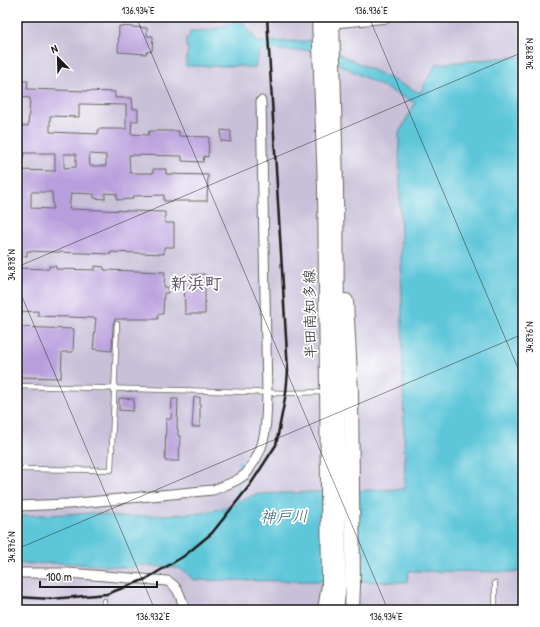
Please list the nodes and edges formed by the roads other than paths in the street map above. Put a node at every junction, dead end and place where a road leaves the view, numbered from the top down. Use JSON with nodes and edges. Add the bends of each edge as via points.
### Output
{"nodes":[{"id":1,"x":387,"y":17,"type":"edge"},
{"id":2,"x":325,"y":25,"type":"edge"},
{"id":3,"x":327,"y":71,"type":"junction"},
{"id":4,"x":261,"y":101,"type":"dead end"},
{"id":5,"x":336,"y":189,"type":"junction"},
{"id":6,"x":117,"y":324,"type":"dead end"},
{"id":7,"x":17,"y":386,"type":"edge"},
{"id":8,"x":114,"y":388,"type":"junction"},
{"id":9,"x":267,"y":392,"type":"junction"},
{"id":10,"x":333,"y":392,"type":"junction"},
{"id":11,"x":17,"y":469,"type":"edge"},
{"id":12,"x":340,"y":474,"type":"junction"},
{"id":13,"x":17,"y":506,"type":"edge"},
{"id":14,"x":17,"y":573,"type":"edge"},
{"id":15,"x":495,"y":583,"type":"dead end"},
{"id":16,"x":334,"y":585,"type":"junction"},
{"id":17,"x":104,"y":601,"type":"dead end"},
{"id":18,"x":104,"y":610,"type":"edge"},
{"id":19,"x":186,"y":610,"type":"edge"},
{"id":20,"x":325,"y":610,"type":"edge"},
{"id":21,"x":336,"y":610,"type":"edge"},
{"id":22,"x":352,"y":610,"type":"edge"},
{"id":23,"x":495,"y":610,"type":"edge"}],
"edges":[{"from":1,"to":2,"type":"street"},
{"from":2,"to":3,"type":"main road","name":"半田南知多線"},
{"from":3,"to":5,"type":"main road","name":"半田南知多線"},
{"from":3,"to":10,"type":"main road","name":"半田南知多線","via":[[326,188]]},
{"from":4,"to":9,"type":"street"},
{"from":5,"to":10,"type":"main road","name":"半田南知多線"},
{"from":5,"to":12,"type":"main road","via":[[343,232],[351,393]]},
{"from":6,"to":8,"type":"lane"},
{"from":7,"to":8,"type":"lane"},
{"from":8,"to":9,"type":"lane"},
{"from":8,"to":11,"type":"lane","via":[[111,470]]},
{"from":9,"to":10,"type":"lane"},
{"from":9,"to":13,"type":"street","via":[[263,446],[255,462],[244,475],[231,483],[212,490],[68,504]]},
{"from":10,"to":12,"type":"main road","name":"半田南知多線"},
{"from":12,"to":16,"type":"main road","name":"半田南知多線"},
{"from":12,"to":22,"type":"main road"},
{"from":14,"to":19,"type":"street","via":[[68,573],[167,581],[177,589]]},
{"from":15,"to":23,"type":"lane"},
{"from":16,"to":20,"type":"main road","name":"半田南知多線"},
{"from":16,"to":21,"type":"main road","name":"半田南知多線"},
{"from":17,"to":18,"type":"lane"}]}
